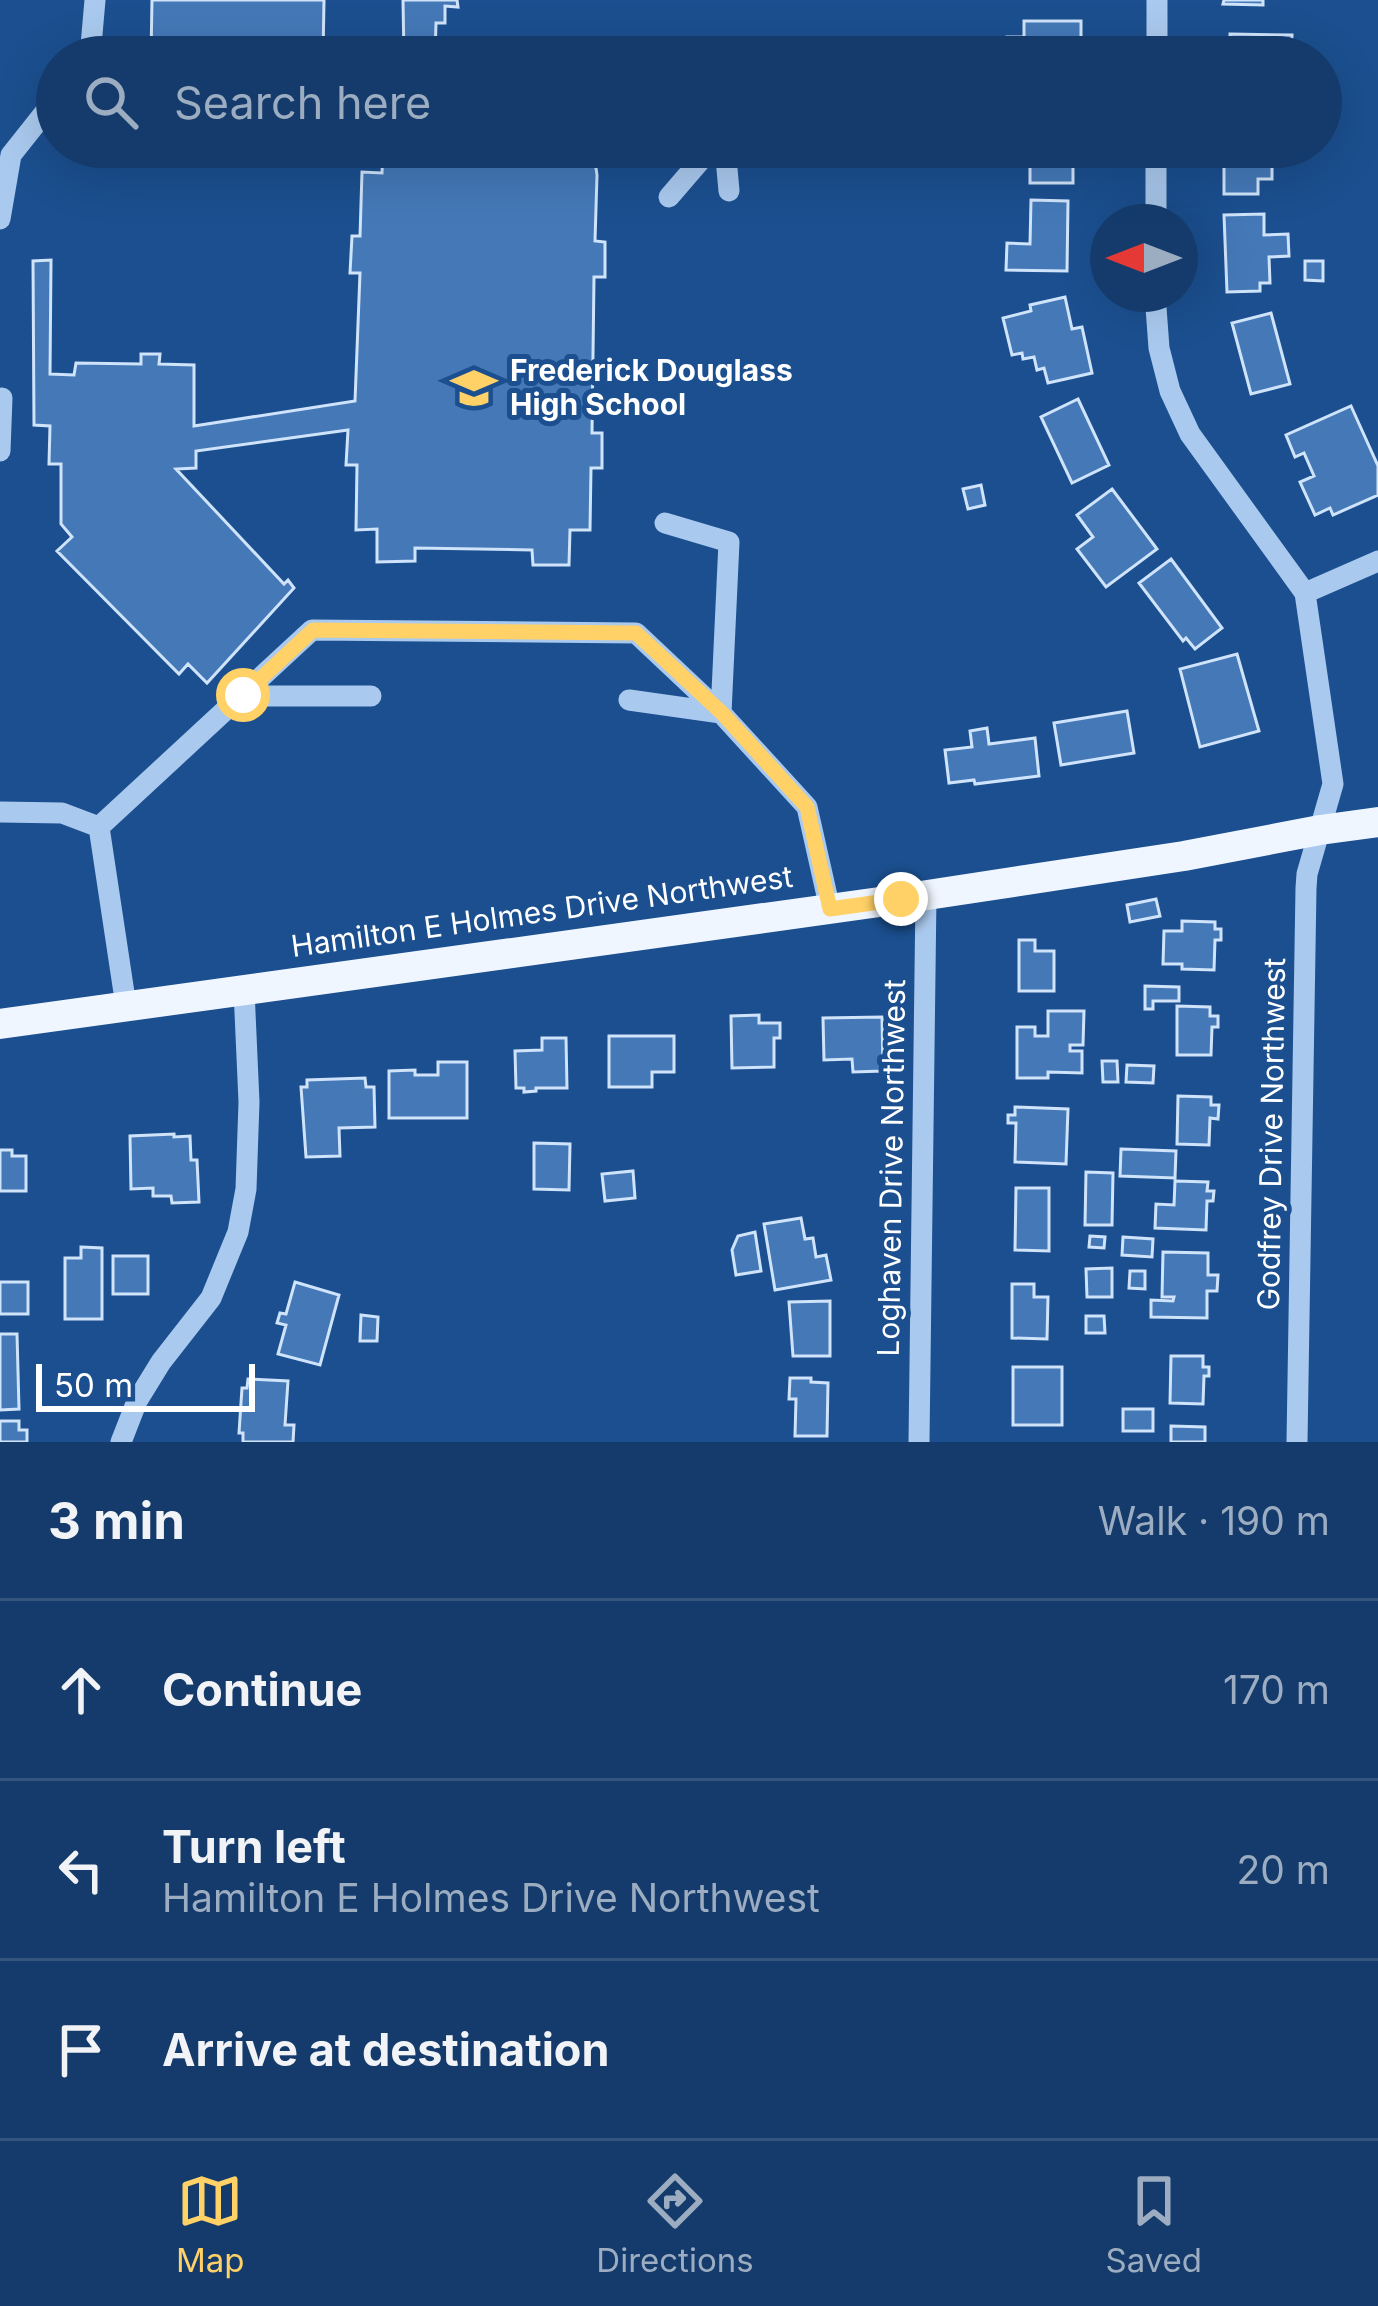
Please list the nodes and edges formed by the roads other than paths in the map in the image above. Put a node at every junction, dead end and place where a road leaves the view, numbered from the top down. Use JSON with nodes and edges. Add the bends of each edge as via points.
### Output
{"nodes":[{"id":1,"x":94,"y":0,"type":"edge"},
{"id":2,"x":1157,"y":0,"type":"edge"},
{"id":3,"x":91,"y":36,"type":"edge"},
{"id":4,"x":1157,"y":36,"type":"edge"},
{"id":5,"x":36,"y":123,"type":"edge"},
{"id":6,"x":694,"y":168,"type":"edge"},
{"id":7,"x":727,"y":168,"type":"edge"},
{"id":8,"x":1156,"y":168,"type":"edge"},
{"id":9,"x":729,"y":191,"type":"dead end"},
{"id":10,"x":669,"y":197,"type":"dead end"},
{"id":11,"x":1156,"y":204,"type":"edge"},
{"id":12,"x":0,"y":213,"type":"edge"},
{"id":13,"x":1156,"y":312,"type":"edge"},
{"id":14,"x":2,"y":398,"type":"edge"},
{"id":15,"x":1,"y":424,"type":"edge"},
{"id":16,"x":0,"y":451,"type":"edge"},
{"id":17,"x":665,"y":523,"type":"dead end"},
{"id":18,"x":1378,"y":561,"type":"edge"},
{"id":19,"x":1305,"y":593,"type":"junction"},
{"id":20,"x":243,"y":695,"type":"junction"},
{"id":21,"x":371,"y":695,"type":"dead end"},
{"id":22,"x":629,"y":700,"type":"dead end"},
{"id":23,"x":722,"y":713,"type":"junction"},
{"id":24,"x":0,"y":812,"type":"edge"},
{"id":25,"x":1378,"y":823,"type":"edge"},
{"id":26,"x":99,"y":827,"type":"junction"},
{"id":27,"x":1320,"y":830,"type":"junction"},
{"id":28,"x":926,"y":895,"type":"junction"},
{"id":29,"x":830,"y":909,"type":"junction"},
{"id":30,"x":244,"y":990,"type":"junction"},
{"id":31,"x":126,"y":1006,"type":"junction"},
{"id":32,"x":0,"y":1024,"type":"edge"},
{"id":33,"x":121,"y":1442,"type":"edge"},
{"id":34,"x":919,"y":1442,"type":"edge"},
{"id":35,"x":1297,"y":1442,"type":"edge"}],
"edges":[{"from":1,"to":3,"type":"street"},
{"from":2,"to":4,"type":"street"},
{"from":5,"to":12,"type":"street","via":[[10,155]]},
{"from":6,"to":10,"type":"street"},
{"from":7,"to":9,"type":"street"},
{"from":8,"to":11,"type":"street"},
{"from":13,"to":19,"type":"street","via":[[1170,391],[1190,434]]},
{"from":14,"to":15,"type":"street"},
{"from":15,"to":16,"type":"street"},
{"from":17,"to":23,"type":"street","via":[[729,542]]},
{"from":18,"to":19,"type":"street"},
{"from":19,"to":27,"type":"street","name":"Godfrey Drive Northwest","via":[[1333,784]]},
{"from":20,"to":21,"type":"street"},
{"from":20,"to":23,"type":"street","via":[[313,630],[636,633]]},
{"from":20,"to":26,"type":"street"},
{"from":22,"to":23,"type":"street"},
{"from":23,"to":29,"type":"street","via":[[807,807]]},
{"from":24,"to":26,"type":"street","via":[[62,814]]},
{"from":25,"to":27,"type":"main road","name":"Hamilton E Holmes Drive Northwest"},
{"from":26,"to":31,"type":"street"},
{"from":27,"to":28,"type":"main road","name":"Hamilton E Holmes Drive Northwest"},
{"from":27,"to":35,"type":"street","name":"Godfrey Drive Northwest","via":[[1306,888]]},
{"from":28,"to":29,"type":"main road","name":"Hamilton E Holmes Drive Northwest"},
{"from":28,"to":34,"type":"street","name":"Loghaven Drive Northwest"},
{"from":29,"to":30,"type":"main road","name":"Hamilton E Holmes Drive Northwest"},
{"from":30,"to":31,"type":"main road","name":"Hamilton E Holmes Drive Northwest"},
{"from":30,"to":33,"type":"street","via":[[249,1102],[238,1232],[211,1298],[160,1362]]},
{"from":31,"to":32,"type":"main road","name":"Hamilton E Holmes Drive Northwest"}]}
